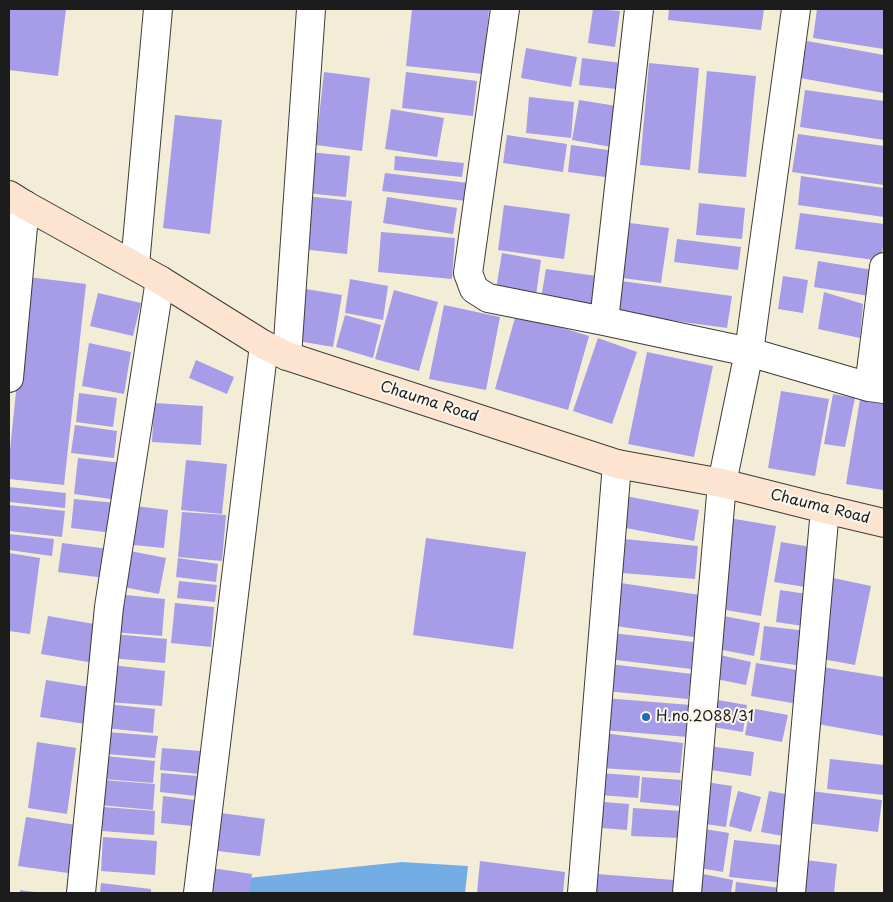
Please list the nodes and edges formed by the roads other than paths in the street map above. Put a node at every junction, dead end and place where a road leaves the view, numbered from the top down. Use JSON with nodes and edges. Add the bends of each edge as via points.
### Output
{"nodes":[{"id":1,"x":158,"y":9,"type":"edge"},
{"id":2,"x":310,"y":9,"type":"edge"},
{"id":3,"x":505,"y":9,"type":"edge"},
{"id":4,"x":639,"y":9,"type":"edge"},
{"id":5,"x":796,"y":9,"type":"edge"},
{"id":6,"x":17,"y":200,"type":"edge"},
{"id":7,"x":135,"y":265,"type":"junction"},
{"id":8,"x":884,"y":267,"type":"edge"},
{"id":9,"x":160,"y":280,"type":"junction"},
{"id":10,"x":604,"y":320,"type":"junction"},
{"id":11,"x":275,"y":351,"type":"junction"},
{"id":12,"x":749,"y":352,"type":"junction"},
{"id":13,"x":9,"y":378,"type":"edge"},
{"id":14,"x":877,"y":388,"type":"edge"},
{"id":15,"x":617,"y":464,"type":"junction"},
{"id":16,"x":722,"y":483,"type":"junction"},
{"id":17,"x":825,"y":510,"type":"junction"},
{"id":18,"x":884,"y":523,"type":"edge"},
{"id":19,"x":81,"y":893,"type":"edge"},
{"id":20,"x":198,"y":893,"type":"edge"},
{"id":21,"x":582,"y":893,"type":"edge"},
{"id":22,"x":687,"y":893,"type":"edge"},
{"id":23,"x":791,"y":893,"type":"edge"}],
"edges":[{"from":1,"to":7,"type":"street"},
{"from":2,"to":11,"type":"street"},
{"from":3,"to":10,"type":"street","via":[[468,273],[474,289],[488,298]]},
{"from":4,"to":10,"type":"street"},
{"from":5,"to":12,"type":"street"},
{"from":6,"to":7,"type":"street","name":"Chauma Road"},
{"from":6,"to":13,"type":"street"},
{"from":7,"to":9,"type":"street","name":"Chauma Road"},
{"from":8,"to":14,"type":"street"},
{"from":9,"to":11,"type":"street","name":"Chauma Road"},
{"from":9,"to":19,"type":"street","via":[[108,607]]},
{"from":10,"to":12,"type":"street"},
{"from":11,"to":15,"type":"street","name":"Chauma Road"},
{"from":11,"to":20,"type":"street"},
{"from":12,"to":14,"type":"street"},
{"from":12,"to":16,"type":"street"},
{"from":15,"to":16,"type":"street","name":"Chauma Road"},
{"from":15,"to":21,"type":"street"},
{"from":16,"to":17,"type":"street","name":"Chauma Road"},
{"from":16,"to":22,"type":"street"},
{"from":17,"to":18,"type":"street","name":"Chauma Road"},
{"from":17,"to":23,"type":"street"}]}
